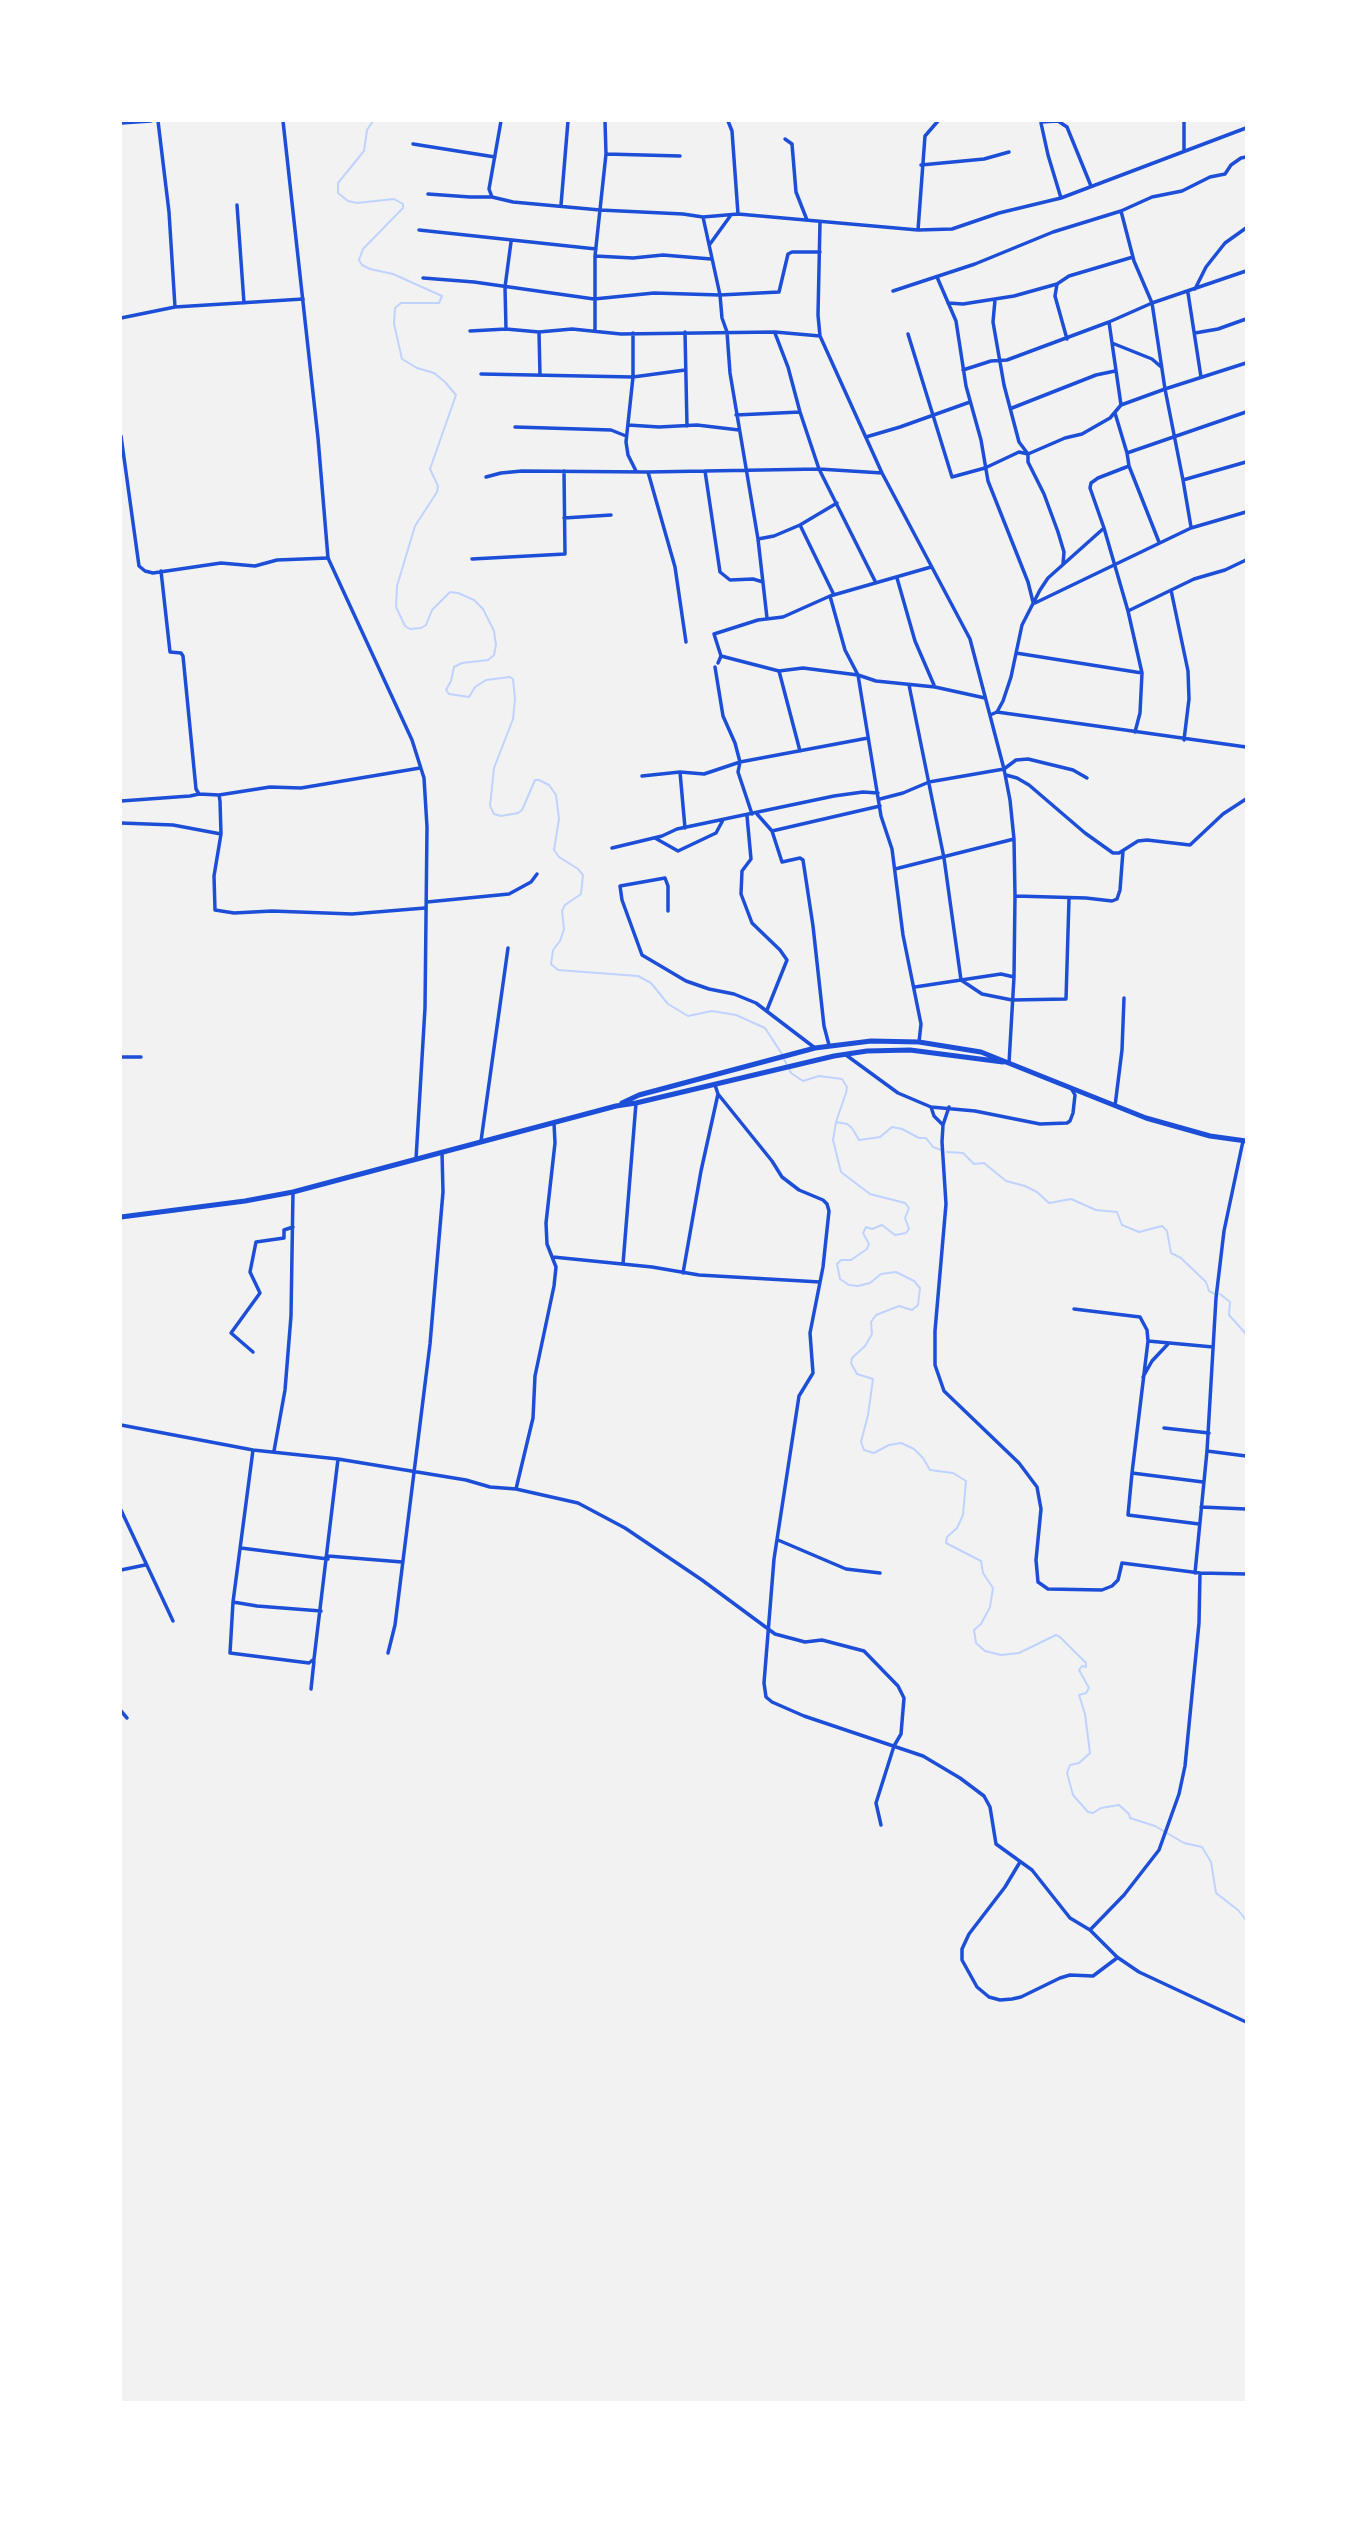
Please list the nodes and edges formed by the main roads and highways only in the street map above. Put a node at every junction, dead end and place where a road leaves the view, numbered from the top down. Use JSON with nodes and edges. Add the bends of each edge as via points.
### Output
{"nodes":[{"id":1,"x":1006,"y":1063,"type":"junction"},
{"id":2,"x":616,"y":1106,"type":"junction"},
{"id":3,"x":1245,"y":1141,"type":"edge"},
{"id":4,"x":121,"y":1217,"type":"edge"}],
"edges":[{"from":1,"to":2,"type":"main road","via":[[910,1050],[867,1051]]},
{"from":1,"to":2,"type":"main road","via":[[981,1052],[919,1042],[829,1045],[639,1095]]},
{"from":1,"to":3,"type":"main road","via":[[1172,1126]]},
{"from":2,"to":4,"type":"main road","via":[[293,1192]]}]}
